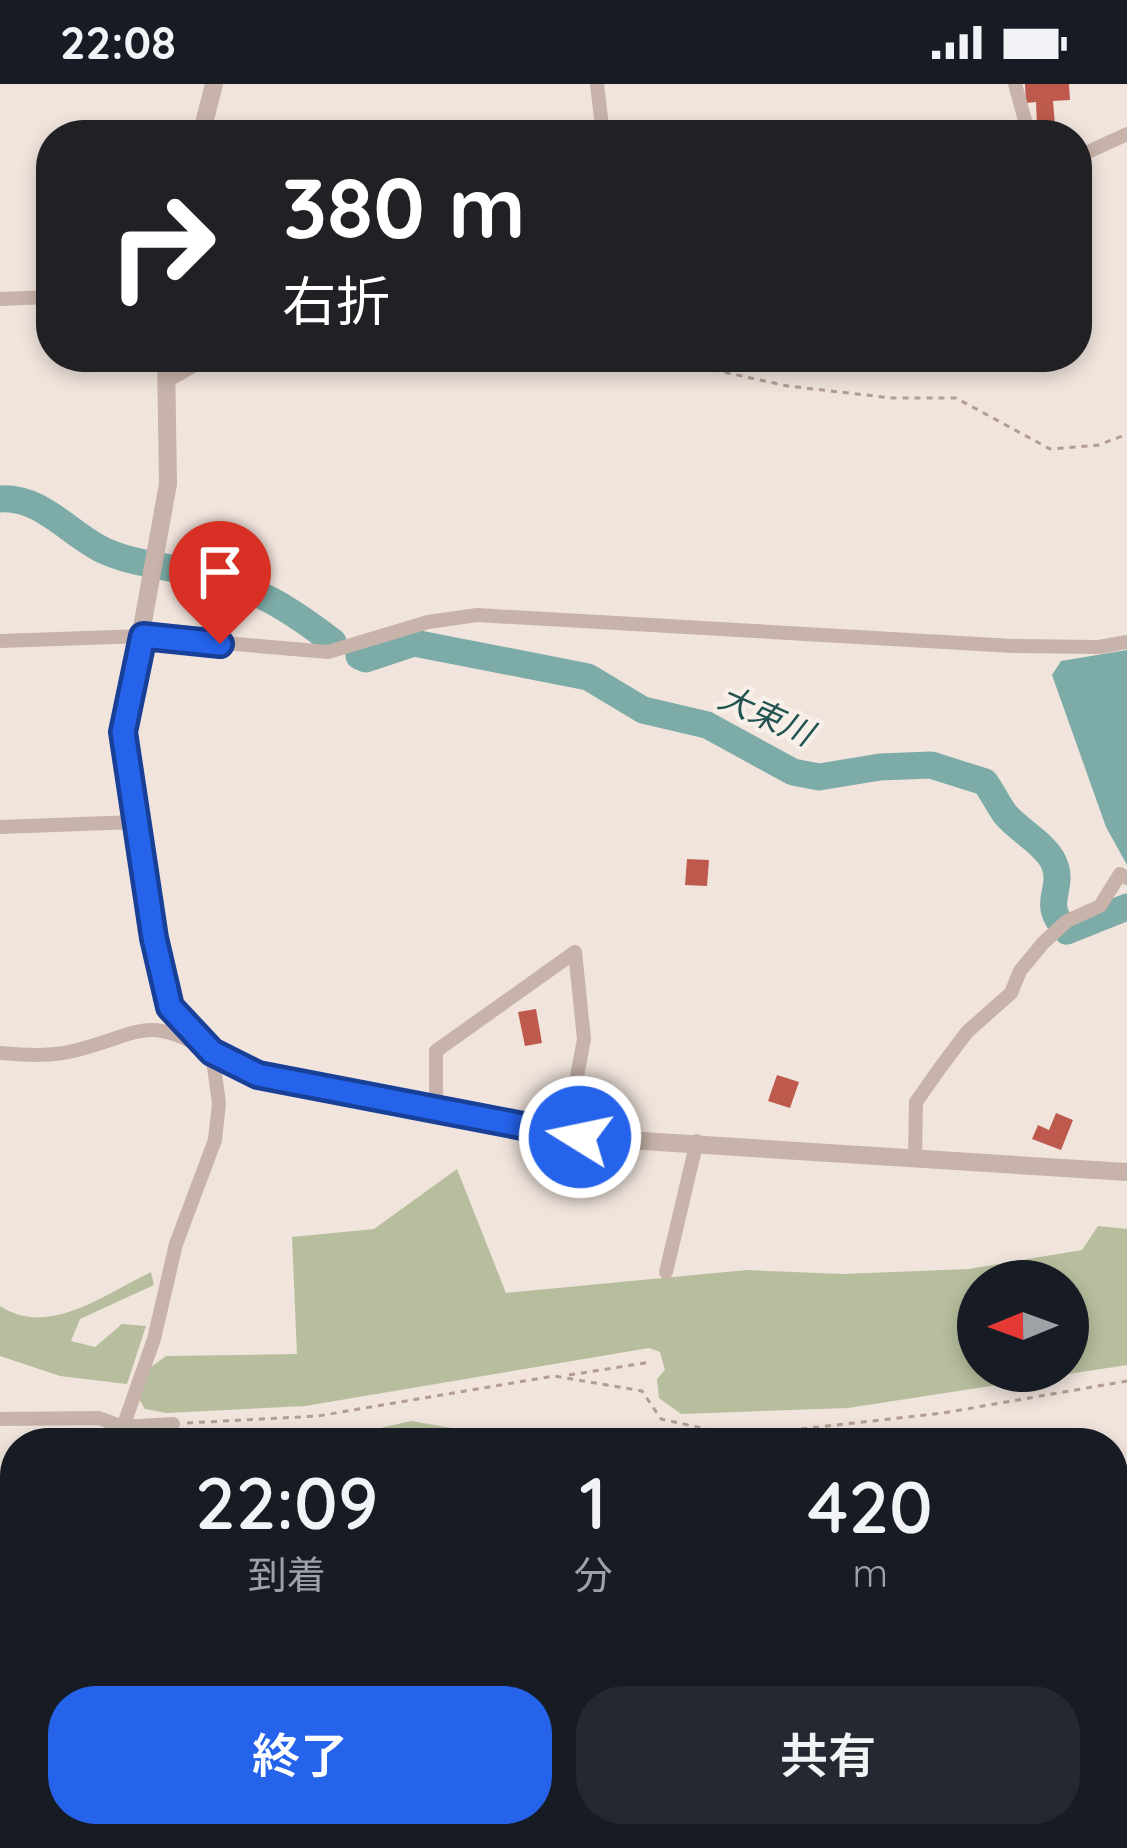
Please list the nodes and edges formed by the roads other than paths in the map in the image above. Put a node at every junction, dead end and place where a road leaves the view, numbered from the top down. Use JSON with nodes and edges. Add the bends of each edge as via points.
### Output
{"nodes":[{"id":1,"x":214,"y":84,"type":"edge"},
{"id":2,"x":597,"y":84,"type":"edge"},
{"id":3,"x":1015,"y":84,"type":"edge"},
{"id":4,"x":205,"y":120,"type":"edge"},
{"id":5,"x":601,"y":120,"type":"edge"},
{"id":6,"x":1025,"y":120,"type":"edge"},
{"id":7,"x":1127,"y":134,"type":"edge"},
{"id":8,"x":1092,"y":150,"type":"edge"},
{"id":9,"x":36,"y":298,"type":"edge"},
{"id":10,"x":0,"y":299,"type":"edge"},
{"id":11,"x":167,"y":372,"type":"edge"},
{"id":12,"x":183,"y":372,"type":"edge"},
{"id":13,"x":167,"y":381,"type":"junction"},
{"id":14,"x":143,"y":636,"type":"junction"},
{"id":15,"x":0,"y":641,"type":"edge"},
{"id":16,"x":1127,"y":642,"type":"edge"},
{"id":17,"x":136,"y":822,"type":"junction"},
{"id":18,"x":0,"y":827,"type":"edge"},
{"id":19,"x":1127,"y":878,"type":"edge"},
{"id":20,"x":212,"y":1052,"type":"junction"},
{"id":21,"x":0,"y":1053,"type":"edge"},
{"id":22,"x":436,"y":1111,"type":"junction"},
{"id":23,"x":580,"y":1137,"type":"junction"},
{"id":24,"x":697,"y":1142,"type":"junction"},
{"id":25,"x":915,"y":1157,"type":"junction"},
{"id":26,"x":1127,"y":1172,"type":"edge"},
{"id":27,"x":666,"y":1272,"type":"dead end"},
{"id":28,"x":0,"y":1419,"type":"edge"},
{"id":29,"x":173,"y":1424,"type":"road end"},
{"id":30,"x":124,"y":1427,"type":"junction"}],
"edges":[{"from":1,"to":4,"type":"street"},
{"from":2,"to":5,"type":"street"},
{"from":3,"to":6,"type":"street"},
{"from":7,"to":8,"type":"street"},
{"from":9,"to":10,"type":"street"},
{"from":11,"to":13,"type":"street"},
{"from":12,"to":13,"type":"street"},
{"from":13,"to":14,"type":"street","via":[[168,484]]},
{"from":14,"to":15,"type":"street"},
{"from":14,"to":16,"type":"street","via":[[328,652],[477,615],[1013,646]]},
{"from":14,"to":17,"type":"street","via":[[123,732]]},
{"from":17,"to":18,"type":"street"},
{"from":17,"to":20,"type":"street","via":[[170,1007]]},
{"from":19,"to":25,"type":"street","via":[[1120,874],[1100,906],[1063,925],[1020,971],[1011,993],[967,1032],[916,1102]]},
{"from":20,"to":21,"type":"street","via":[[180,1033],[144,1028],[76,1050]]},
{"from":20,"to":22,"type":"street","via":[[274,1080]]},
{"from":20,"to":30,"type":"street","via":[[215,1140]]},
{"from":22,"to":23,"type":"street"},
{"from":22,"to":23,"type":"street","via":[[436,1052],[575,952],[584,1039],[576,1082]]},
{"from":23,"to":24,"type":"street"},
{"from":24,"to":25,"type":"street"},
{"from":24,"to":27,"type":"street"},
{"from":25,"to":26,"type":"street"},
{"from":28,"to":30,"type":"street","via":[[99,1418]]},
{"from":29,"to":30,"type":"street"}]}
